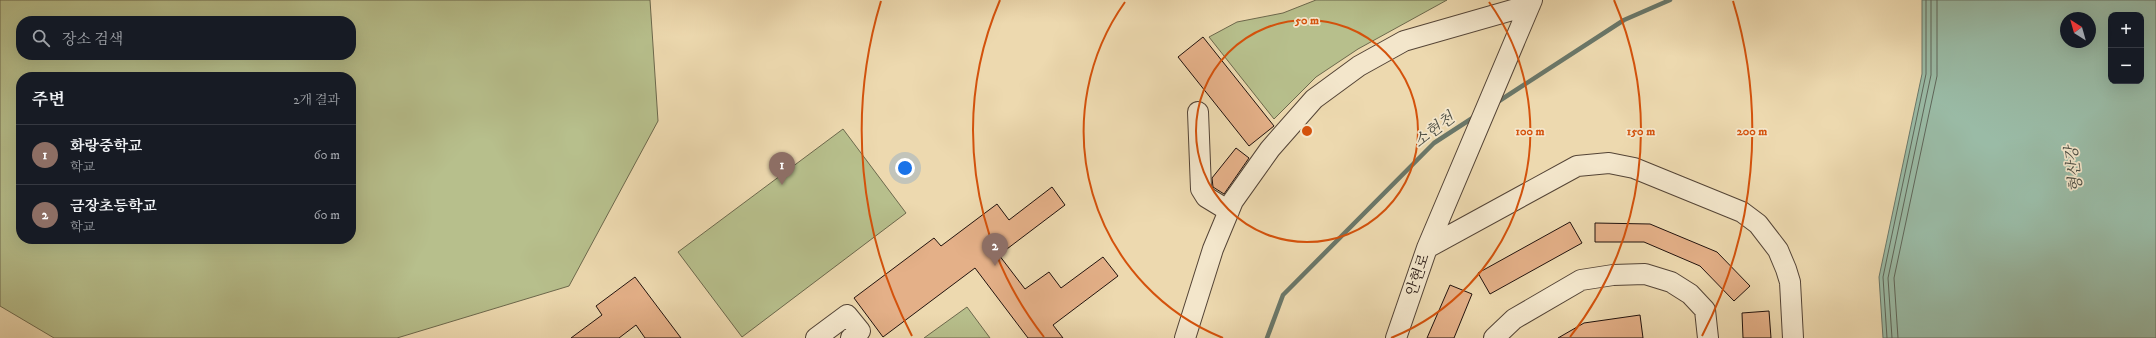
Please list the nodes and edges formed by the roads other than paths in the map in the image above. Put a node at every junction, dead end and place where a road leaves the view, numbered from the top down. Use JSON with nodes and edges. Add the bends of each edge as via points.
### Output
{"nodes":[{"id":1,"x":1531,"y":2,"type":"edge"},
{"id":2,"x":1198,"y":112,"type":"dead end"},
{"id":3,"x":1229,"y":211,"type":"junction"},
{"id":4,"x":1427,"y":248,"type":"junction"},
{"id":5,"x":816,"y":338,"type":"edge"},
{"id":6,"x":851,"y":338,"type":"edge"},
{"id":7,"x":1185,"y":338,"type":"edge"},
{"id":8,"x":1396,"y":338,"type":"edge"},
{"id":9,"x":1494,"y":338,"type":"edge"},
{"id":10,"x":1708,"y":338,"type":"edge"},
{"id":11,"x":1793,"y":338,"type":"edge"}],
"edges":[{"from":1,"to":3,"type":"street","via":[[1404,41],[1359,66],[1314,99],[1270,149],[1233,201]]},
{"from":1,"to":4,"type":"street","name":"안현로"},
{"from":2,"to":3,"type":"street","via":[[1201,188],[1206,197]]},
{"from":3,"to":7,"type":"street","via":[[1213,249]]},
{"from":4,"to":8,"type":"street","name":"안현로"},
{"from":4,"to":11,"type":"street","via":[[1565,170],[1577,166],[1609,163],[1634,168],[1742,212],[1758,224],[1778,250],[1790,282]]},
{"from":5,"to":6,"type":"street","via":[[847,315],[860,331]]},
{"from":9,"to":10,"type":"street","via":[[1514,319],[1581,280],[1644,274],[1671,282],[1690,294],[1705,310]]}]}
